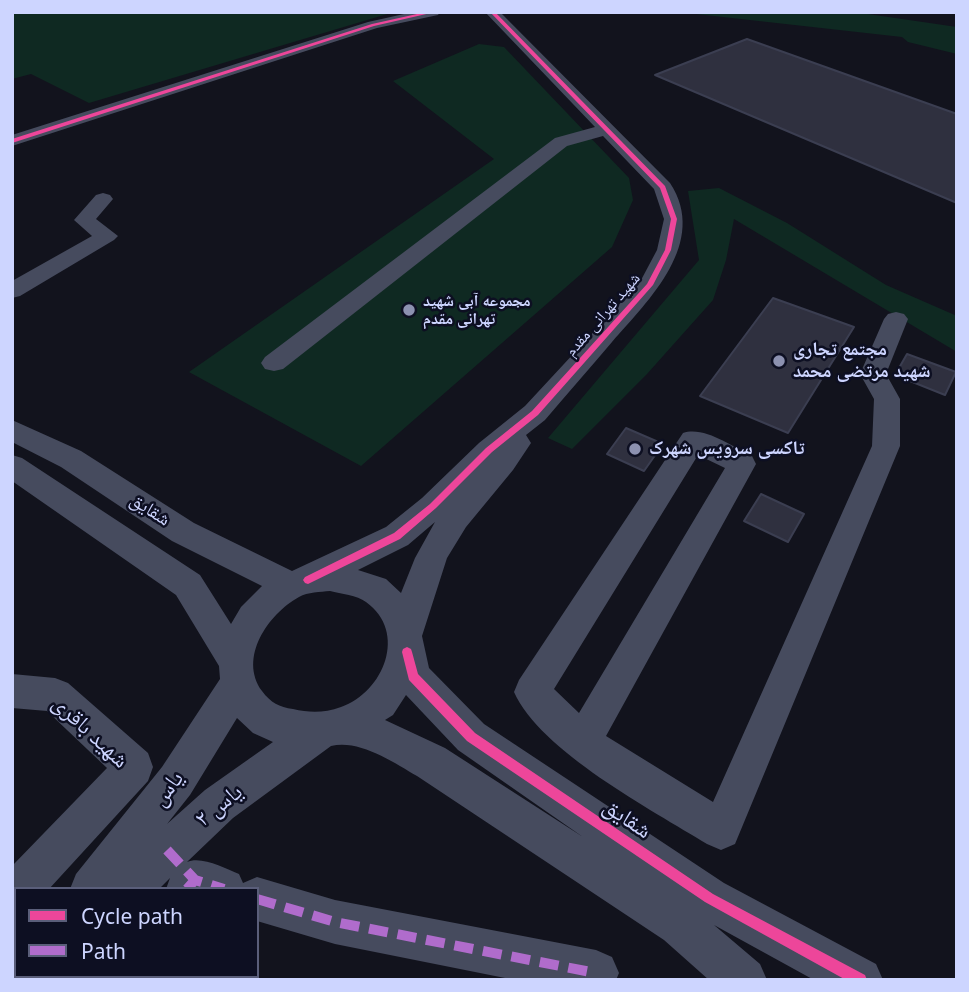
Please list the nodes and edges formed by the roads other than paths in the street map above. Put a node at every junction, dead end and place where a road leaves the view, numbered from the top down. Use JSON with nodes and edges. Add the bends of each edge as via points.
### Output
{"nodes":[{"id":1,"x":433,"y":12,"type":"edge"},
{"id":2,"x":492,"y":12,"type":"edge"},
{"id":3,"x":606,"y":130,"type":"junction"},
{"id":4,"x":12,"y":141,"type":"edge"},
{"id":5,"x":103,"y":199,"type":"dead end"},
{"id":6,"x":12,"y":291,"type":"edge"},
{"id":7,"x":896,"y":318,"type":"dead end"},
{"id":8,"x":274,"y":363,"type":"dead end"},
{"id":9,"x":535,"y":413,"type":"junction"},
{"id":10,"x":12,"y":430,"type":"edge"},
{"id":11,"x":12,"y":466,"type":"edge"},
{"id":12,"x":299,"y":583,"type":"junction"},
{"id":13,"x":407,"y":642,"type":"junction"},
{"id":14,"x":237,"y":672,"type":"junction"},
{"id":15,"x":12,"y":691,"type":"edge"},
{"id":16,"x":332,"y":729,"type":"junction"},
{"id":17,"x":582,"y":743,"type":"junction"},
{"id":18,"x":113,"y":792,"type":"junction"},
{"id":19,"x":149,"y":814,"type":"junction"},
{"id":20,"x":193,"y":877,"type":"edge"},
{"id":21,"x":22,"y":887,"type":"edge"},
{"id":22,"x":93,"y":887,"type":"edge"},
{"id":23,"x":139,"y":887,"type":"edge"},
{"id":24,"x":259,"y":900,"type":"edge"},
{"id":25,"x":597,"y":978,"type":"edge"},
{"id":26,"x":744,"y":980,"type":"edge"},
{"id":27,"x":860,"y":980,"type":"edge"}],
"edges":[{"from":1,"to":4,"type":"street","via":[[373,25]]},
{"from":2,"to":3,"type":"street","name":"شهید تهرانی مقدم"},
{"from":3,"to":8,"type":"street","via":[[561,142]]},
{"from":3,"to":9,"type":"street","name":"شهید تهرانی مقدم","via":[[663,187],[674,219],[668,250],[650,285]]},
{"from":5,"to":6,"type":"street","via":[[83,220],[107,236]]},
{"from":7,"to":17,"type":"street","via":[[873,374],[887,399],[886,446],[721,830]]},
{"from":9,"to":12,"type":"street","name":"شهید تهرانی مقدم","via":[[397,536]]},
{"from":9,"to":13,"type":"street","name":"شهید تهرانی مقدم","via":[[508,458],[437,544],[425,571]]},
{"from":10,"to":12,"type":"street","name":"شقایق","via":[[71,459],[183,532]]},
{"from":11,"to":14,"type":"street","name":"شقایق","via":[[188,585]]},
{"from":12,"to":13,"type":"street","via":[[330,577],[372,586],[394,605]]},
{"from":12,"to":14,"type":"street","via":[[254,616],[241,637]]},
{"from":13,"to":16,"type":"street","via":[[397,682],[376,708]]},
{"from":13,"to":27,"type":"street","name":"شقایق","via":[[413,677],[471,737],[709,898]]},
{"from":14,"to":16,"type":"street","via":[[249,705],[267,721],[291,731]]},
{"from":14,"to":19,"type":"street","name":"یاس","via":[[176,781]]},
{"from":15,"to":18,"type":"street","name":"شهید باقری","via":[[55,695],[134,767]]},
{"from":16,"to":20,"type":"street","name":"یاس ۲","via":[[219,804]]},
{"from":16,"to":26,"type":"street","via":[[394,742],[431,762],[680,924]]},
{"from":17,"to":17,"type":"street","via":[[742,464],[693,440],[533,692]]},
{"from":18,"to":19,"type":"street"},
{"from":18,"to":21,"type":"street","name":"شهید باقری"},
{"from":19,"to":22,"type":"street","name":"یاس"},
{"from":20,"to":23,"type":"street","name":"یاس ۲"},
{"from":24,"to":25,"type":"street","via":[[335,922]]}]}
